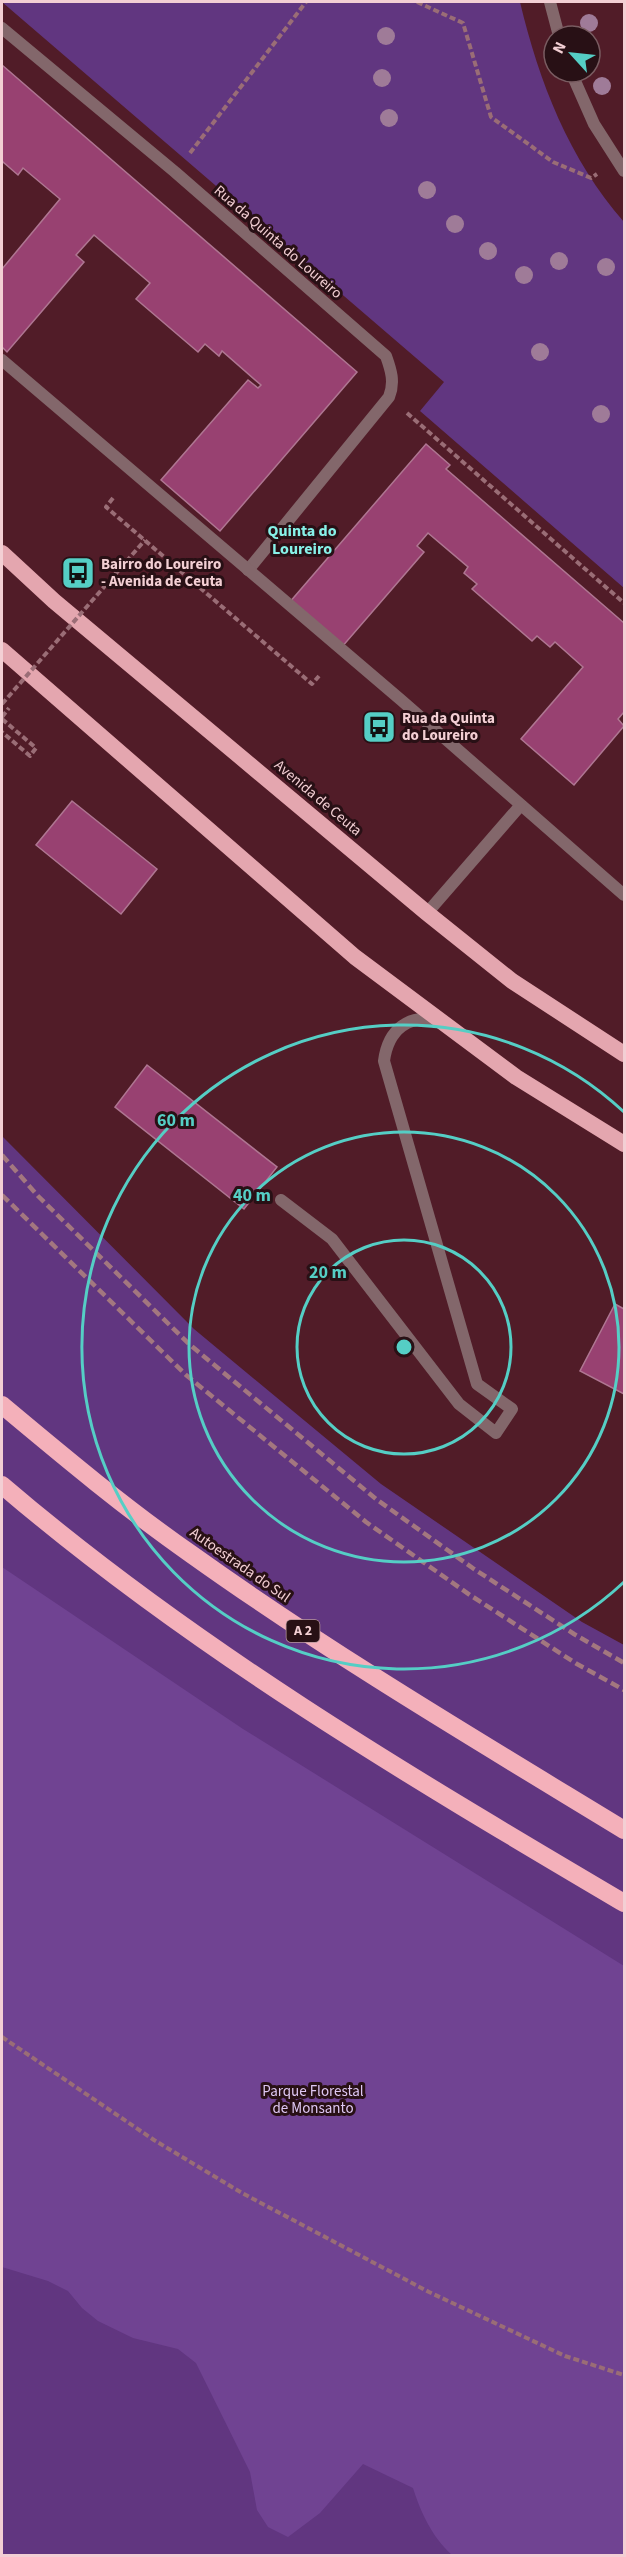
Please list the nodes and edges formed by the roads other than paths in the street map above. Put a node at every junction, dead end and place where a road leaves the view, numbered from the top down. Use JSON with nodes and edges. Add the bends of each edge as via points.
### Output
{"nodes":[{"id":1,"x":550,"y":2,"type":"edge"},
{"id":2,"x":556,"y":24,"type":"edge"},
{"id":3,"x":2,"y":28,"type":"edge"},
{"id":4,"x":576,"y":84,"type":"edge"},
{"id":5,"x":624,"y":171,"type":"edge"},
{"id":6,"x":2,"y":360,"type":"edge"},
{"id":7,"x":2,"y":553,"type":"edge"},
{"id":8,"x":248,"y":570,"type":"junction"},
{"id":9,"x":2,"y":650,"type":"edge"},
{"id":10,"x":520,"y":806,"type":"junction"},
{"id":11,"x":624,"y":895,"type":"edge"},
{"id":12,"x":427,"y":914,"type":"junction"},
{"id":13,"x":443,"y":1023,"type":"junction"},
{"id":14,"x":624,"y":1054,"type":"edge"},
{"id":15,"x":624,"y":1144,"type":"edge"},
{"id":16,"x":281,"y":1200,"type":"dead end"},
{"id":17,"x":2,"y":1405,"type":"edge"},
{"id":18,"x":2,"y":1485,"type":"edge"},
{"id":19,"x":624,"y":1830,"type":"edge"},
{"id":20,"x":624,"y":1904,"type":"edge"}],
"edges":[{"from":1,"to":2,"type":"street"},
{"from":3,"to":8,"type":"street","name":"Rua da Quinta do Loureiro","via":[[386,356],[393,387],[388,397]]},
{"from":4,"to":5,"type":"street","via":[[594,124]]},
{"from":6,"to":8,"type":"street"},
{"from":7,"to":12,"type":"highway","name":"Avenida de Ceuta"},
{"from":8,"to":10,"type":"street"},
{"from":9,"to":13,"type":"highway","via":[[355,957]]},
{"from":10,"to":11,"type":"street"},
{"from":10,"to":12,"type":"street"},
{"from":12,"to":14,"type":"highway","name":"Avenida de Ceuta","via":[[512,981]]},
{"from":13,"to":15,"type":"highway","via":[[516,1077]]},
{"from":13,"to":16,"type":"street","via":[[416,1019],[404,1024],[386,1045],[384,1060],[477,1384],[512,1409],[496,1433],[459,1404],[332,1239]]},
{"from":17,"to":19,"type":"highway","name":"Autoestrada do Sul","number":"A 2","via":[[57,1452],[254,1598],[382,1683]]},
{"from":18,"to":20,"type":"highway","via":[[143,1598],[345,1735]]}]}
